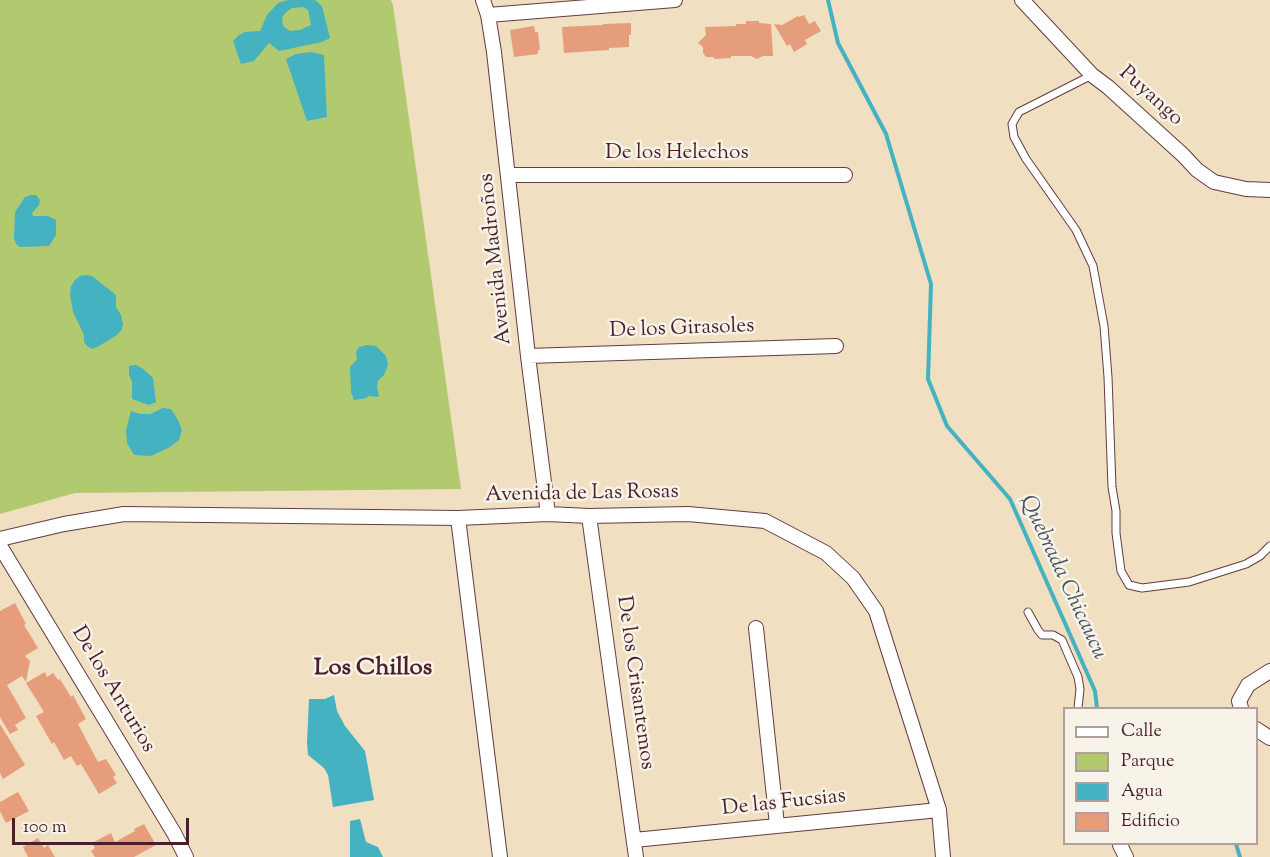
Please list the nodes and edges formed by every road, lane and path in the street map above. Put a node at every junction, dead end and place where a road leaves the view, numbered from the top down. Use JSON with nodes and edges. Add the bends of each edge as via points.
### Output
{"nodes":[{"id":1,"x":483,"y":0,"type":"edge"},
{"id":2,"x":675,"y":0,"type":"edge"},
{"id":3,"x":1022,"y":0,"type":"edge"},
{"id":4,"x":488,"y":15,"type":"junction"},
{"id":5,"x":1092,"y":75,"type":"junction"},
{"id":6,"x":509,"y":175,"type":"junction"},
{"id":7,"x":845,"y":175,"type":"dead end"},
{"id":8,"x":1270,"y":190,"type":"edge"},
{"id":9,"x":836,"y":346,"type":"dead end"},
{"id":10,"x":528,"y":356,"type":"junction"},
{"id":11,"x":548,"y":514,"type":"junction"},
{"id":12,"x":589,"y":516,"type":"junction"},
{"id":13,"x":458,"y":518,"type":"junction"},
{"id":14,"x":0,"y":539,"type":"edge"},
{"id":15,"x":0,"y":546,"type":"edge"},
{"id":16,"x":1270,"y":546,"type":"edge"},
{"id":17,"x":1028,"y":612,"type":"dead end"},
{"id":18,"x":756,"y":628,"type":"dead end"},
{"id":19,"x":1270,"y":671,"type":"edge"},
{"id":20,"x":1078,"y":707,"type":"edge"},
{"id":21,"x":1240,"y":707,"type":"edge"},
{"id":22,"x":939,"y":810,"type":"junction"},
{"id":23,"x":777,"y":825,"type":"junction"},
{"id":24,"x":634,"y":840,"type":"junction"},
{"id":25,"x":186,"y":857,"type":"edge"},
{"id":26,"x":500,"y":857,"type":"edge"},
{"id":27,"x":636,"y":857,"type":"edge"},
{"id":28,"x":943,"y":857,"type":"edge"}],
"edges":[{"from":1,"to":4,"type":"street","name":"Avenida Madroños"},
{"from":2,"to":4,"type":"street"},
{"from":3,"to":5,"type":"street","name":"Puyango"},
{"from":4,"to":6,"type":"street","name":"Avenida Madroños"},
{"from":5,"to":8,"type":"street","name":"Puyango","via":[[1214,182]]},
{"from":5,"to":16,"type":"lane","via":[[1019,112],[1012,124],[1022,152],[1076,230],[1093,266],[1104,326],[1112,487],[1121,571],[1129,585],[1142,588],[1180,583],[1246,564]]},
{"from":6,"to":7,"type":"street","name":"De los Helechos"},
{"from":6,"to":10,"type":"street","name":"Avenida Madroños"},
{"from":9,"to":10,"type":"street","name":"De los Girasoles"},
{"from":10,"to":11,"type":"street","name":"Avenida Madroños"},
{"from":11,"to":12,"type":"street","name":"Avenida de Las Rosas"},
{"from":11,"to":13,"type":"street","name":"Avenida de Las Rosas"},
{"from":12,"to":22,"type":"street","name":"Avenida de Las Rosas","via":[[688,514],[765,521],[826,553],[853,578],[876,611]]},
{"from":12,"to":24,"type":"street","name":"De los Crisantemos"},
{"from":13,"to":14,"type":"street","name":"Avenida de Las Rosas","via":[[124,514]]},
{"from":13,"to":26,"type":"street"},
{"from":15,"to":25,"type":"street","name":"De los Anturios"},
{"from":17,"to":20,"type":"lane","via":[[1042,635],[1062,640],[1078,677]]},
{"from":18,"to":23,"type":"street"},
{"from":19,"to":21,"type":"street","via":[[1248,685]]},
{"from":22,"to":23,"type":"street","name":"De las Fucsias"},
{"from":22,"to":28,"type":"street","name":"Avenida de Las Rosas"},
{"from":23,"to":24,"type":"street","name":"De las Fucsias"},
{"from":24,"to":27,"type":"street","name":"De los Crisantemos"}]}
